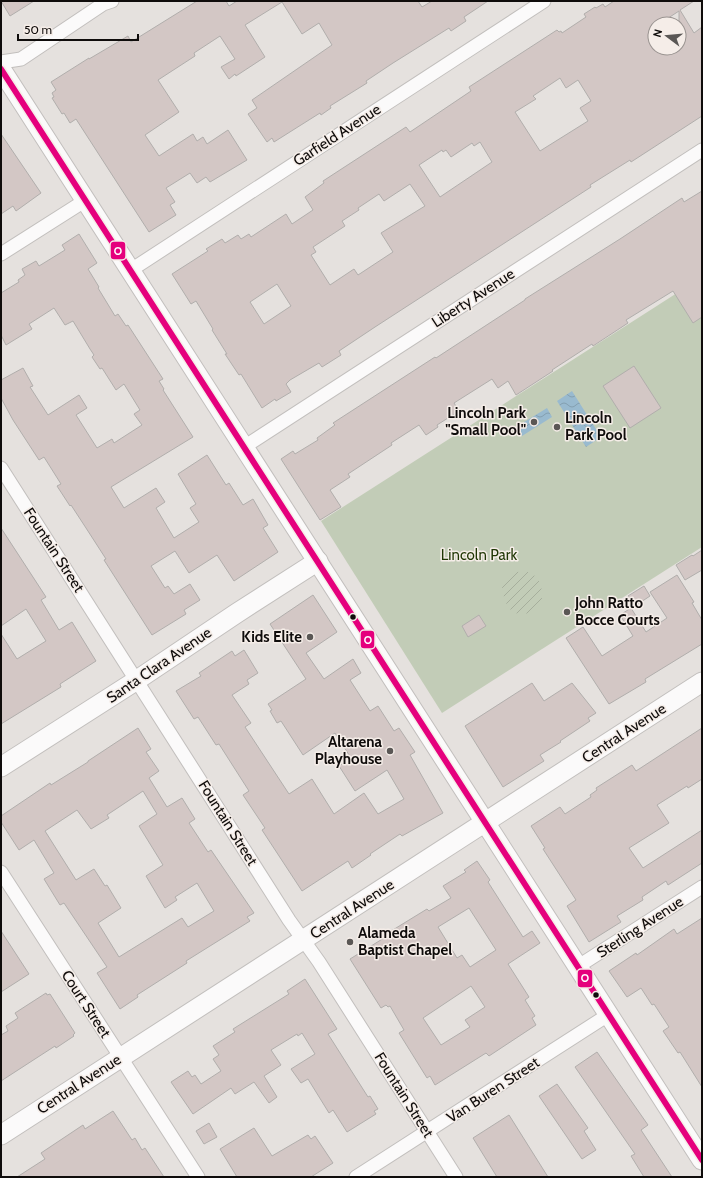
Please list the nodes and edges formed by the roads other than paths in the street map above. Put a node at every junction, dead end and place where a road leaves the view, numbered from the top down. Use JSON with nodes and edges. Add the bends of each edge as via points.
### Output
{"nodes":[{"id":1,"x":544,"y":1,"type":"edge"},
{"id":2,"x":107,"y":2,"type":"edge"},
{"id":3,"x":1,"y":62,"type":"edge"},
{"id":4,"x":1,"y":68,"type":"edge"},
{"id":5,"x":702,"y":150,"type":"edge"},
{"id":6,"x":86,"y":200,"type":"junction"},
{"id":7,"x":1,"y":254,"type":"edge"},
{"id":8,"x":131,"y":270,"type":"junction"},
{"id":9,"x":244,"y":446,"type":"junction"},
{"id":10,"x":1,"y":468,"type":"edge"},
{"id":11,"x":318,"y":562,"type":"junction"},
{"id":12,"x":137,"y":680,"type":"junction"},
{"id":13,"x":702,"y":682,"type":"edge"},
{"id":14,"x":1,"y":767,"type":"edge"},
{"id":15,"x":484,"y":822,"type":"junction"},
{"id":16,"x":1,"y":872,"type":"edge"},
{"id":17,"x":702,"y":887,"type":"edge"},
{"id":18,"x":304,"y":940,"type":"junction"},
{"id":19,"x":578,"y":967,"type":"junction"},
{"id":20,"x":608,"y":1015,"type":"junction"},
{"id":21,"x":120,"y":1057,"type":"junction"},
{"id":22,"x":427,"y":1132,"type":"junction"},
{"id":23,"x":1,"y":1135,"type":"edge"},
{"id":24,"x":702,"y":1159,"type":"edge"},
{"id":25,"x":198,"y":1177,"type":"edge"},
{"id":26,"x":356,"y":1177,"type":"edge"},
{"id":27,"x":456,"y":1177,"type":"edge"}],
"edges":[{"from":1,"to":8,"type":"street","name":"Garfield Avenue"},
{"from":2,"to":3,"type":"street","via":[[21,59]]},
{"from":4,"to":6,"type":"main road"},
{"from":5,"to":9,"type":"street","name":"Liberty Avenue"},
{"from":6,"to":7,"type":"street"},
{"from":6,"to":8,"type":"main road"},
{"from":8,"to":9,"type":"main road"},
{"from":9,"to":11,"type":"main road"},
{"from":10,"to":12,"type":"street","name":"Fountain Street"},
{"from":11,"to":12,"type":"main road","name":"Santa Clara Avenue"},
{"from":11,"to":15,"type":"main road"},
{"from":12,"to":14,"type":"main road","name":"Santa Clara Avenue"},
{"from":12,"to":18,"type":"street","name":"Fountain Street"},
{"from":13,"to":15,"type":"main road","name":"Central Avenue"},
{"from":15,"to":18,"type":"main road","name":"Central Avenue"},
{"from":15,"to":19,"type":"main road"},
{"from":16,"to":21,"type":"street","name":"Court Street"},
{"from":17,"to":19,"type":"street","name":"Sterling Avenue"},
{"from":18,"to":21,"type":"main road","name":"Central Avenue"},
{"from":18,"to":22,"type":"street","name":"Fountain Street"},
{"from":19,"to":20,"type":"main road"},
{"from":20,"to":22,"type":"street","name":"Van Buren Street"},
{"from":20,"to":24,"type":"main road"},
{"from":21,"to":23,"type":"main road","name":"Central Avenue"},
{"from":21,"to":25,"type":"street","name":"Court Street"},
{"from":22,"to":26,"type":"street","name":"Van Buren Street"},
{"from":22,"to":27,"type":"street","name":"Fountain Street"}]}
